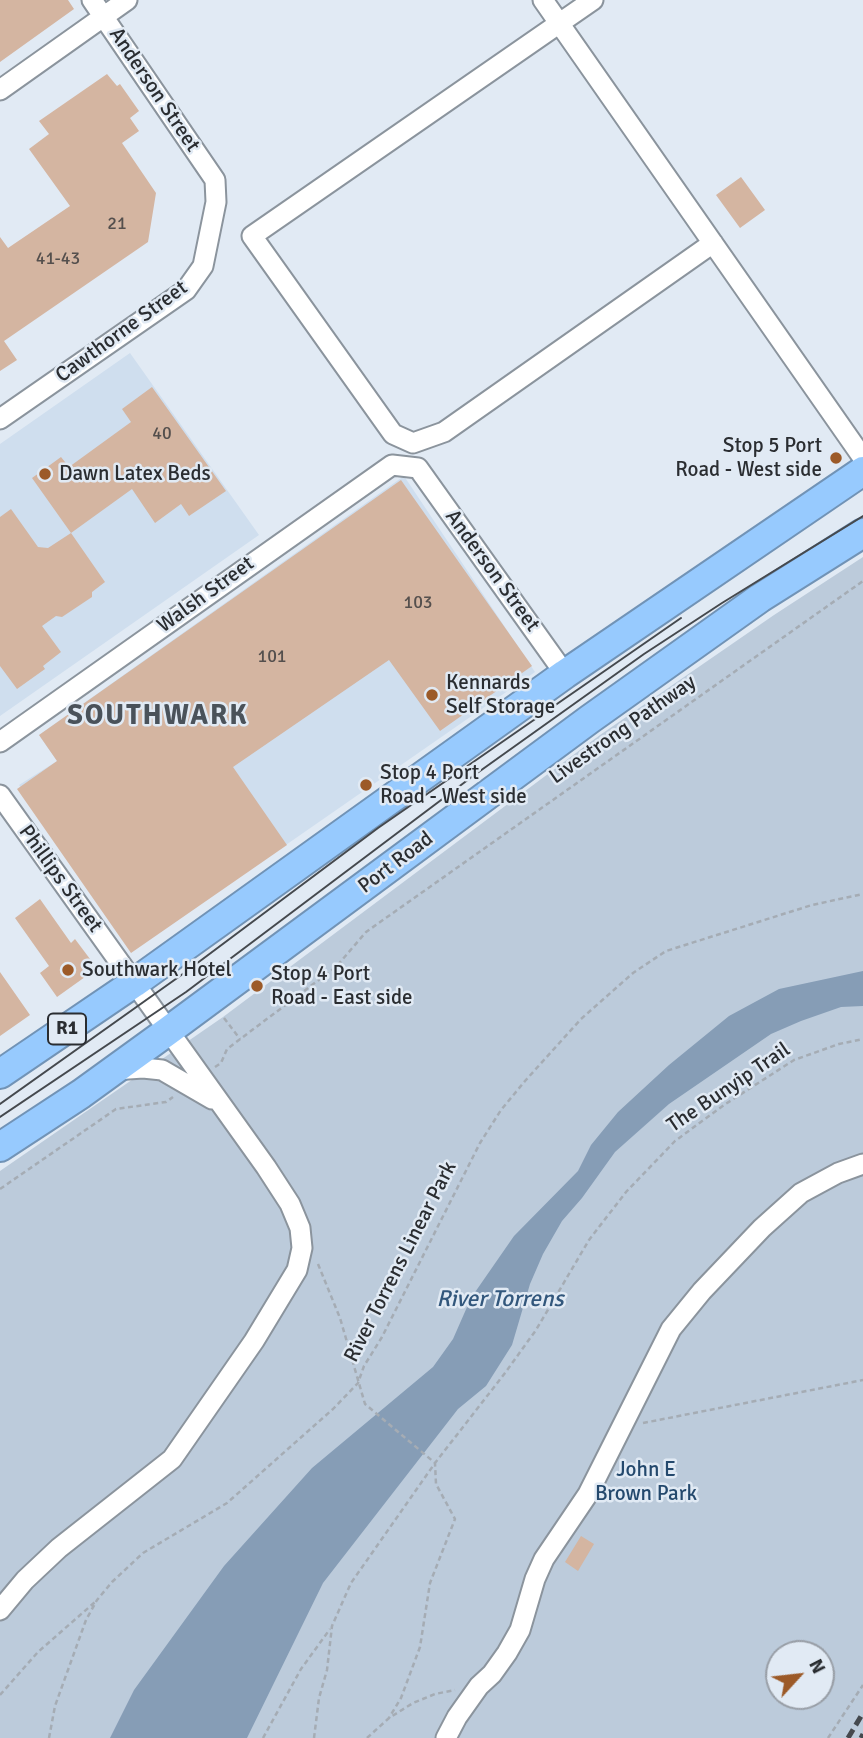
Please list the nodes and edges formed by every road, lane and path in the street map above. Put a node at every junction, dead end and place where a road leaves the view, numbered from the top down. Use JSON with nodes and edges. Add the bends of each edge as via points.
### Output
{"nodes":[{"id":1,"x":92,"y":0,"type":"edge"},
{"id":2,"x":127,"y":0,"type":"edge"},
{"id":3,"x":543,"y":0,"type":"edge"},
{"id":4,"x":593,"y":0,"type":"edge"},
{"id":5,"x":104,"y":17,"type":"junction"},
{"id":6,"x":559,"y":24,"type":"junction"},
{"id":7,"x":0,"y":90,"type":"edge"},
{"id":8,"x":215,"y":180,"type":"joint"},
{"id":9,"x":713,"y":243,"type":"junction"},
{"id":10,"x":0,"y":419,"type":"edge"},
{"id":11,"x":863,"y":458,"type":"edge"},
{"id":12,"x":418,"y":468,"type":"joint"},
{"id":13,"x":863,"y":471,"type":"edge"},
{"id":14,"x":863,"y":533,"type":"edge"},
{"id":15,"x":863,"y":581,"type":"edge"},
{"id":16,"x":565,"y":674,"type":"junction"},
{"id":17,"x":0,"y":742,"type":"edge"},
{"id":18,"x":0,"y":795,"type":"edge"},
{"id":19,"x":863,"y":894,"type":"edge"},
{"id":20,"x":210,"y":962,"type":"dead end"},
{"id":21,"x":192,"y":976,"type":"dead end"},
{"id":22,"x":134,"y":983,"type":"junction"},
{"id":23,"x":224,"y":1018,"type":"dead end"},
{"id":24,"x":169,"y":1031,"type":"junction"},
{"id":25,"x":240,"y":1039,"type":"junction"},
{"id":26,"x":863,"y":1039,"type":"edge"},
{"id":27,"x":214,"y":1068,"type":"dead end"},
{"id":28,"x":114,"y":1070,"type":"junction"},
{"id":29,"x":0,"y":1074,"type":"edge"},
{"id":30,"x":180,"y":1092,"type":"dead end"},
{"id":31,"x":235,"y":1122,"type":"junction"},
{"id":32,"x":0,"y":1147,"type":"edge"},
{"id":33,"x":863,"y":1164,"type":"edge"},
{"id":34,"x":0,"y":1189,"type":"edge"},
{"id":35,"x":302,"y":1248,"type":"junction"},
{"id":36,"x":863,"y":1380,"type":"edge"},
{"id":37,"x":358,"y":1383,"type":"junction"},
{"id":38,"x":624,"y":1426,"type":"junction"},
{"id":39,"x":435,"y":1463,"type":"junction"},
{"id":40,"x":97,"y":1600,"type":"junction"},
{"id":41,"x":0,"y":1610,"type":"edge"},
{"id":42,"x":332,"y":1626,"type":"junction"},
{"id":43,"x":863,"y":1685,"type":"edge"},
{"id":44,"x":479,"y":1686,"type":"junction"},
{"id":45,"x":0,"y":1695,"type":"edge"},
{"id":46,"x":389,"y":1718,"type":"junction"},
{"id":47,"x":49,"y":1738,"type":"edge"},
{"id":48,"x":263,"y":1738,"type":"edge"},
{"id":49,"x":314,"y":1738,"type":"edge"},
{"id":50,"x":367,"y":1738,"type":"edge"},
{"id":51,"x":446,"y":1738,"type":"edge"},
{"id":52,"x":828,"y":1738,"type":"edge"}],
"edges":[{"from":1,"to":5,"type":"street","name":"Anderson Street"},
{"from":2,"to":5,"type":"street"},
{"from":3,"to":6,"type":"street"},
{"from":4,"to":6,"type":"street"},
{"from":5,"to":7,"type":"street"},
{"from":5,"to":8,"type":"street","name":"Anderson Street"},
{"from":6,"to":9,"type":"street"},
{"from":6,"to":9,"type":"street","via":[[252,236],[393,434],[413,443],[444,432]]},
{"from":8,"to":10,"type":"street","name":"Cawthorne Street","via":[[216,202],[203,266],[186,290]]},
{"from":9,"to":11,"type":"street"},
{"from":12,"to":16,"type":"street","name":"Anderson Street"},
{"from":12,"to":17,"type":"street","name":"Walsh Street","via":[[392,465]]},
{"from":13,"to":16,"type":"highway","number":"R1"},
{"from":14,"to":24,"type":"highway","name":"Port Road","via":[[760,598],[602,711]]},
{"from":15,"to":25,"type":"path","name":"Livestrong Pathway","via":[[366,932],[336,967]]},
{"from":16,"to":22,"type":"highway","number":"R1"},
{"from":18,"to":22,"type":"street","name":"Phillips Street"},
{"from":19,"to":37,"type":"path","name":"River Torrens Linear Park","via":[[812,905],[666,951],[581,1019],[501,1110],[480,1143]]},
{"from":20,"to":21,"type":"path"},
{"from":22,"to":24,"type":"street","name":"Phillips Street"},
{"from":22,"to":29,"type":"highway","number":"R1"},
{"from":23,"to":25,"type":"path"},
{"from":24,"to":28,"type":"highway","name":"Port Road"},
{"from":24,"to":31,"type":"street","name":"Phillips Street"},
{"from":25,"to":27,"type":"path","name":"Livestrong Pathway"},
{"from":26,"to":39,"type":"path","name":"The Bunyip Trail","via":[[794,1060],[675,1141],[626,1192],[589,1240],[536,1330]]},
{"from":28,"to":31,"type":"street","via":[[166,1072],[215,1100]]},
{"from":28,"to":32,"type":"highway","name":"Port Road"},
{"from":30,"to":34,"type":"path","via":[[166,1102],[116,1109]]},
{"from":31,"to":35,"type":"street","via":[[290,1203]]},
{"from":33,"to":38,"type":"street","via":[[801,1193],[702,1291],[671,1329]]},
{"from":35,"to":37,"type":"path","via":[[312,1253],[323,1274]]},
{"from":35,"to":41,"type":"street","via":[[297,1270],[254,1341],[172,1459],[59,1548]]},
{"from":36,"to":38,"type":"path"},
{"from":37,"to":39,"type":"path","via":[[365,1404]]},
{"from":37,"to":40,"type":"path","name":"River Torrens Linear Park","via":[[227,1503],[144,1553]]},
{"from":38,"to":44,"type":"street","via":[[588,1494],[544,1559],[508,1653]]},
{"from":39,"to":42,"type":"path","name":"The Bunyip Trail","via":[[351,1583]]},
{"from":39,"to":46,"type":"path","via":[[436,1484],[454,1519],[430,1583],[421,1647]]},
{"from":40,"to":45,"type":"path","via":[[38,1652]]},
{"from":40,"to":47,"type":"path","name":"River Torrens Linear Park","via":[[55,1706]]},
{"from":42,"to":48,"type":"path","via":[[301,1669]]},
{"from":42,"to":49,"type":"path"},
{"from":43,"to":52,"type":"path"},
{"from":44,"to":46,"type":"path","via":[[425,1698]]},
{"from":44,"to":51,"type":"street"},
{"from":46,"to":50,"type":"path"}]}
